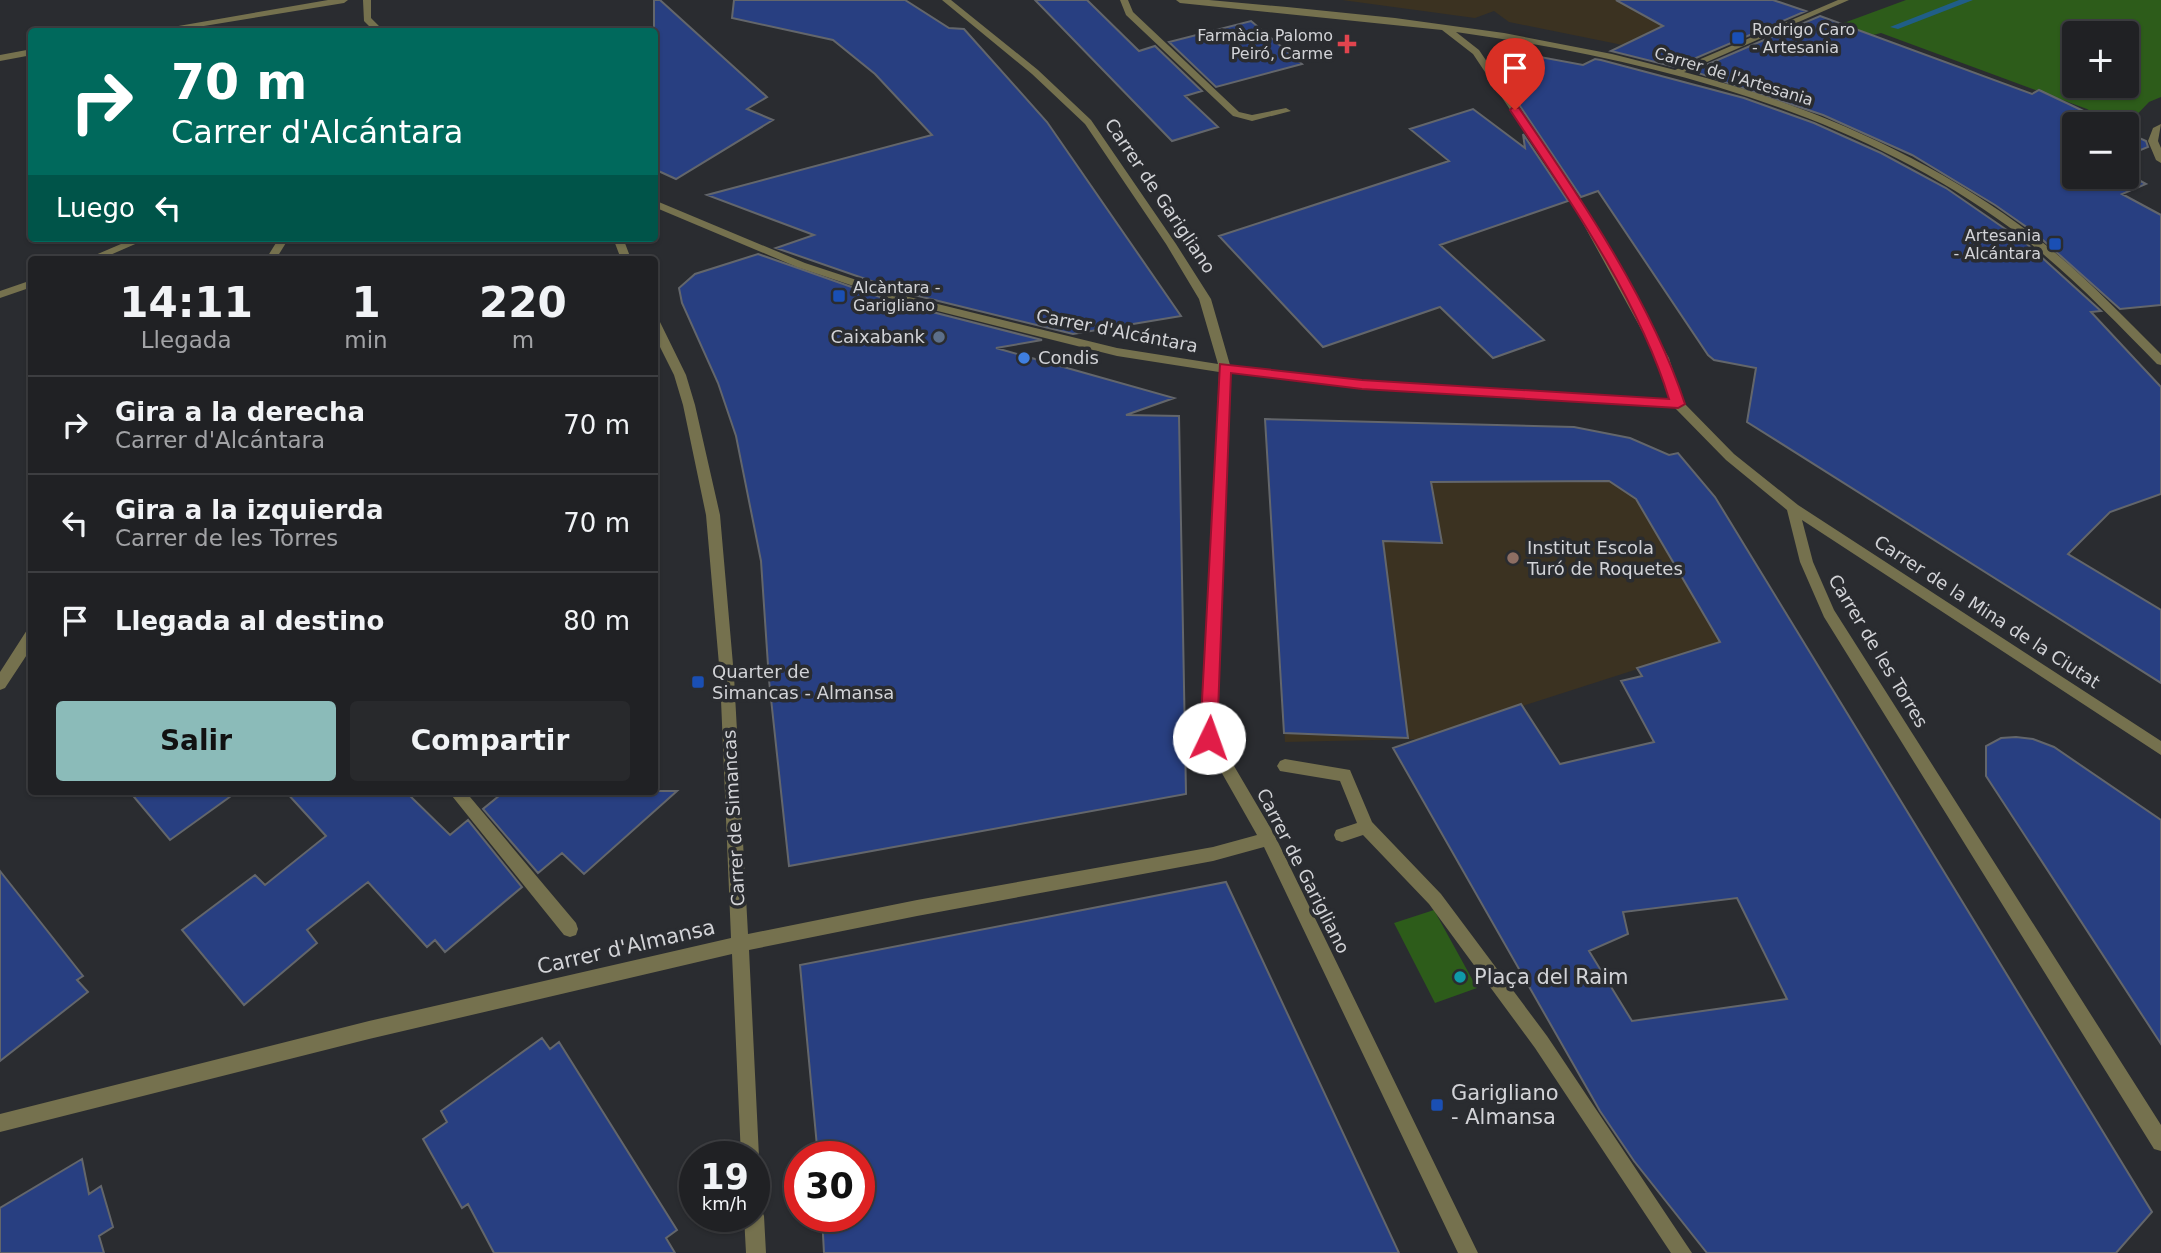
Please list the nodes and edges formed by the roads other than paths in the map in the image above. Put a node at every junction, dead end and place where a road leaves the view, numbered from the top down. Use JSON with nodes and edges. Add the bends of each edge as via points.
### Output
{"nodes":[{"id":1,"x":344,"y":0,"type":"edge"},
{"id":2,"x":367,"y":0,"type":"edge"},
{"id":3,"x":946,"y":0,"type":"edge"},
{"id":4,"x":1124,"y":0,"type":"edge"},
{"id":5,"x":1180,"y":0,"type":"edge"},
{"id":6,"x":1845,"y":0,"type":"edge"},
{"id":7,"x":1442,"y":26,"type":"junction"},
{"id":8,"x":172,"y":28,"type":"edge"},
{"id":9,"x":377,"y":28,"type":"edge"},
{"id":10,"x":28,"y":53,"type":"edge"},
{"id":11,"x":0,"y":58,"type":"edge"},
{"id":12,"x":1677,"y":72,"type":"junction"},
{"id":13,"x":1286,"y":111,"type":"dead end"},
{"id":14,"x":2161,"y":127,"type":"edge"},
{"id":15,"x":2161,"y":159,"type":"edge"},
{"id":16,"x":658,"y":205,"type":"edge"},
{"id":17,"x":134,"y":242,"type":"edge"},
{"id":18,"x":99,"y":256,"type":"edge"},
{"id":19,"x":28,"y":284,"type":"edge"},
{"id":20,"x":0,"y":295,"type":"edge"},
{"id":21,"x":658,"y":331,"type":"edge"},
{"id":22,"x":2161,"y":361,"type":"edge"},
{"id":23,"x":1225,"y":367,"type":"junction"},
{"id":24,"x":1678,"y":404,"type":"junction"},
{"id":25,"x":1793,"y":508,"type":"junction"},
{"id":26,"x":28,"y":640,"type":"edge"},
{"id":27,"x":0,"y":684,"type":"edge"},
{"id":28,"x":2161,"y":749,"type":"edge"},
{"id":29,"x":1285,"y":766,"type":"dead end"},
{"id":30,"x":459,"y":795,"type":"edge"},
{"id":31,"x":1366,"y":827,"type":"junction"},
{"id":32,"x":1342,"y":835,"type":"dead end"},
{"id":33,"x":1268,"y":839,"type":"junction"},
{"id":34,"x":569,"y":929,"type":"dead end"},
{"id":35,"x":740,"y":944,"type":"junction"},
{"id":36,"x":0,"y":1124,"type":"edge"},
{"id":37,"x":749,"y":1141,"type":"edge"},
{"id":38,"x":2161,"y":1142,"type":"edge"},
{"id":39,"x":755,"y":1232,"type":"edge"},
{"id":40,"x":756,"y":1253,"type":"edge"},
{"id":41,"x":1468,"y":1253,"type":"edge"},
{"id":42,"x":1682,"y":1253,"type":"edge"}],
"edges":[{"from":1,"to":8,"type":"street"},
{"from":2,"to":9,"type":"street","via":[[368,19]]},
{"from":3,"to":23,"type":"street","name":"Carrer de Garigliano","via":[[1088,122],[1205,299]]},
{"from":4,"to":13,"type":"street","via":[[1129,13],[1236,114],[1252,118]]},
{"from":5,"to":7,"type":"street","name":"Carrer de l'Artesania"},
{"from":6,"to":12,"type":"street"},
{"from":7,"to":12,"type":"street","name":"Carrer de l'Artesania"},
{"from":7,"to":24,"type":"street","via":[[1476,52],[1574,198],[1663,358]]},
{"from":10,"to":11,"type":"street"},
{"from":12,"to":22,"type":"street","name":"Carrer de l'Artesania","via":[[1824,120],[1945,182],[2059,260]]},
{"from":14,"to":15,"type":"street","via":[[2153,141]]},
{"from":16,"to":23,"type":"street","name":"Carrer d'Alcántara","via":[[801,265],[902,299],[1117,352]]},
{"from":17,"to":18,"type":"street"},
{"from":19,"to":20,"type":"street"},
{"from":21,"to":35,"type":"street","name":"Carrer de Simancas","via":[[686,395],[713,515],[727,676]]},
{"from":23,"to":24,"type":"street","name":"Carrer d'Alcántara","via":[[1362,385]]},
{"from":23,"to":33,"type":"street","name":"Carrer de Garigliano","via":[[1209,738]]},
{"from":24,"to":25,"type":"street","via":[[1744,470]]},
{"from":25,"to":28,"type":"street","name":"Carrer de la Mina de la Ciutat"},
{"from":25,"to":38,"type":"street","name":"Carrer de les Torres","via":[[1798,541],[1829,613]]},
{"from":26,"to":27,"type":"street"},
{"from":29,"to":31,"type":"street","via":[[1345,775]]},
{"from":30,"to":34,"type":"street"},
{"from":31,"to":32,"type":"street"},
{"from":31,"to":42,"type":"street","via":[[1435,899],[1476,954],[1541,1042]]},
{"from":33,"to":35,"type":"street","name":"Carrer d'Almansa","via":[[1213,854]]},
{"from":33,"to":41,"type":"street","name":"Carrer de Garigliano"},
{"from":35,"to":36,"type":"street","name":"Carrer d'Almansa","via":[[205,1069]]},
{"from":35,"to":37,"type":"street","name":"Carrer de Simancas"},
{"from":39,"to":40,"type":"street"}]}
